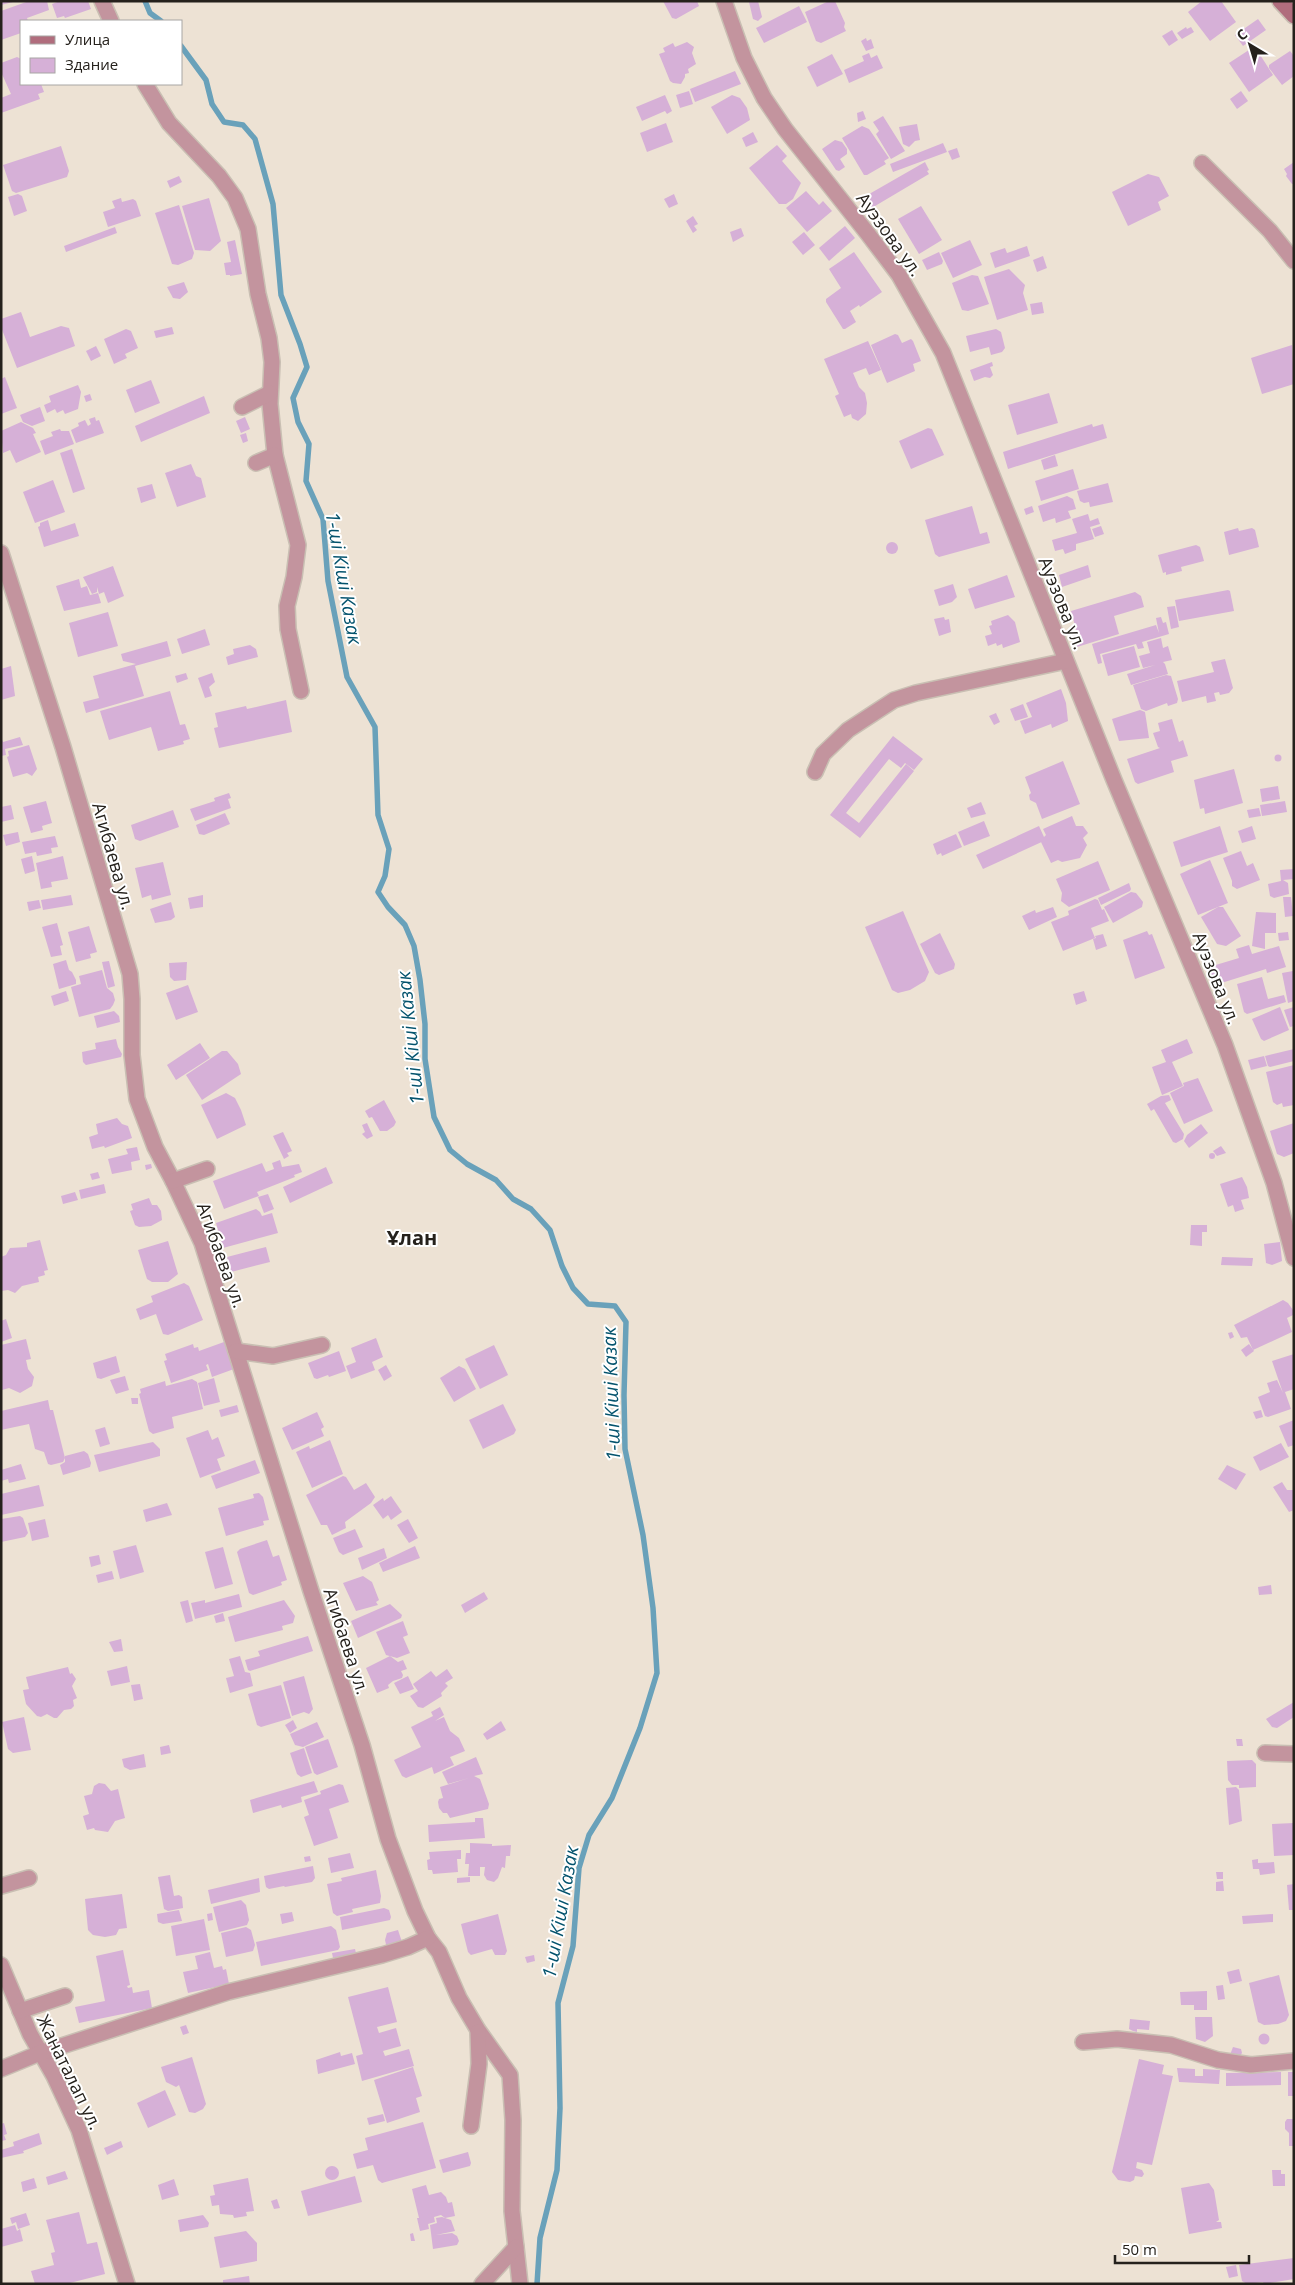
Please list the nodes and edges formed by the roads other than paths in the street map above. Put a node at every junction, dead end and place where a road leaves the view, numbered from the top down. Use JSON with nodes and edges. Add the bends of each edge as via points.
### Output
{"nodes":[{"id":1,"x":102,"y":1,"type":"edge"},
{"id":2,"x":724,"y":1,"type":"edge"},
{"id":3,"x":1280,"y":1,"type":"edge"},
{"id":4,"x":1294,"y":16,"type":"edge"},
{"id":5,"x":111,"y":20,"type":"edge"},
{"id":6,"x":146,"y":85,"type":"edge"},
{"id":7,"x":1202,"y":163,"type":"dead end"},
{"id":8,"x":1294,"y":261,"type":"edge"},
{"id":9,"x":270,"y":393,"type":"junction"},
{"id":10,"x":242,"y":407,"type":"dead end"},
{"id":11,"x":275,"y":455,"type":"junction"},
{"id":12,"x":256,"y":463,"type":"dead end"},
{"id":13,"x":1,"y":553,"type":"edge"},
{"id":14,"x":1066,"y":661,"type":"junction"},
{"id":15,"x":301,"y":691,"type":"dead end"},
{"id":16,"x":815,"y":772,"type":"dead end"},
{"id":17,"x":207,"y":1169,"type":"dead end"},
{"id":18,"x":173,"y":1181,"type":"junction"},
{"id":19,"x":1292,"y":1241,"type":"edge"},
{"id":20,"x":1294,"y":1258,"type":"edge"},
{"id":21,"x":322,"y":1345,"type":"dead end"},
{"id":22,"x":236,"y":1351,"type":"junction"},
{"id":23,"x":1265,"y":1752,"type":"dead end"},
{"id":24,"x":1294,"y":1754,"type":"edge"},
{"id":25,"x":29,"y":1878,"type":"dead end"},
{"id":26,"x":1,"y":1886,"type":"edge"},
{"id":27,"x":428,"y":1938,"type":"junction"},
{"id":28,"x":1,"y":1965,"type":"edge"},
{"id":29,"x":65,"y":1996,"type":"dead end"},
{"id":30,"x":20,"y":2011,"type":"junction"},
{"id":31,"x":478,"y":2030,"type":"junction"},
{"id":32,"x":1083,"y":2042,"type":"dead end"},
{"id":33,"x":40,"y":2053,"type":"junction"},
{"id":34,"x":1294,"y":2061,"type":"edge"},
{"id":35,"x":1,"y":2069,"type":"edge"},
{"id":36,"x":471,"y":2126,"type":"dead end"},
{"id":37,"x":516,"y":2247,"type":"junction"},
{"id":38,"x":126,"y":2284,"type":"edge"},
{"id":39,"x":482,"y":2284,"type":"edge"},
{"id":40,"x":520,"y":2284,"type":"edge"}],
"edges":[{"from":1,"to":5,"type":"street"},
{"from":2,"to":14,"type":"street","name":"Ауэзова ул.","via":[[744,58],[764,98],[899,276],[939,346]]},
{"from":3,"to":4,"type":"main road"},
{"from":6,"to":9,"type":"street","via":[[168,123],[236,198],[248,229],[269,338],[272,362]]},
{"from":7,"to":8,"type":"street","via":[[1270,230]]},
{"from":9,"to":10,"type":"street"},
{"from":9,"to":11,"type":"street"},
{"from":11,"to":12,"type":"street"},
{"from":11,"to":15,"type":"street","via":[[298,545],[287,606],[288,629]]},
{"from":13,"to":18,"type":"street","name":"Агибаева ул.","via":[[130,974],[137,1100],[155,1148]]},
{"from":14,"to":16,"type":"street","via":[[894,700],[834,742],[823,754]]},
{"from":14,"to":19,"type":"street","name":"Ауэзова ул.","via":[[1243,1093]]},
{"from":17,"to":18,"type":"street"},
{"from":18,"to":22,"type":"street","name":"Агибаева ул.","via":[[202,1244]]},
{"from":19,"to":20,"type":"street","name":"Ауэзова ул."},
{"from":21,"to":22,"type":"street","via":[[274,1356]]},
{"from":22,"to":27,"type":"street","name":"Агибаева ул.","via":[[362,1745],[388,1840]]},
{"from":23,"to":24,"type":"street"},
{"from":25,"to":26,"type":"street"},
{"from":27,"to":31,"type":"street","name":"Агибаева ул.","via":[[439,1952],[458,1998]]},
{"from":27,"to":33,"type":"street","via":[[382,1956],[228,1992]]},
{"from":28,"to":30,"type":"street","name":"Жанаталап ул."},
{"from":29,"to":30,"type":"street"},
{"from":30,"to":33,"type":"street","name":"Жанаталап ул."},
{"from":31,"to":36,"type":"street","via":[[479,2064]]},
{"from":31,"to":37,"type":"street","name":"Агибаева ул.","via":[[510,2075],[512,2211]]},
{"from":32,"to":34,"type":"street","via":[[1117,2039],[1171,2045],[1218,2060],[1251,2065]]},
{"from":33,"to":35,"type":"street"},
{"from":33,"to":38,"type":"street","name":"Жанаталап ул.","via":[[79,2130]]},
{"from":37,"to":39,"type":"street"},
{"from":37,"to":40,"type":"street","name":"Агибаева ул."}]}
